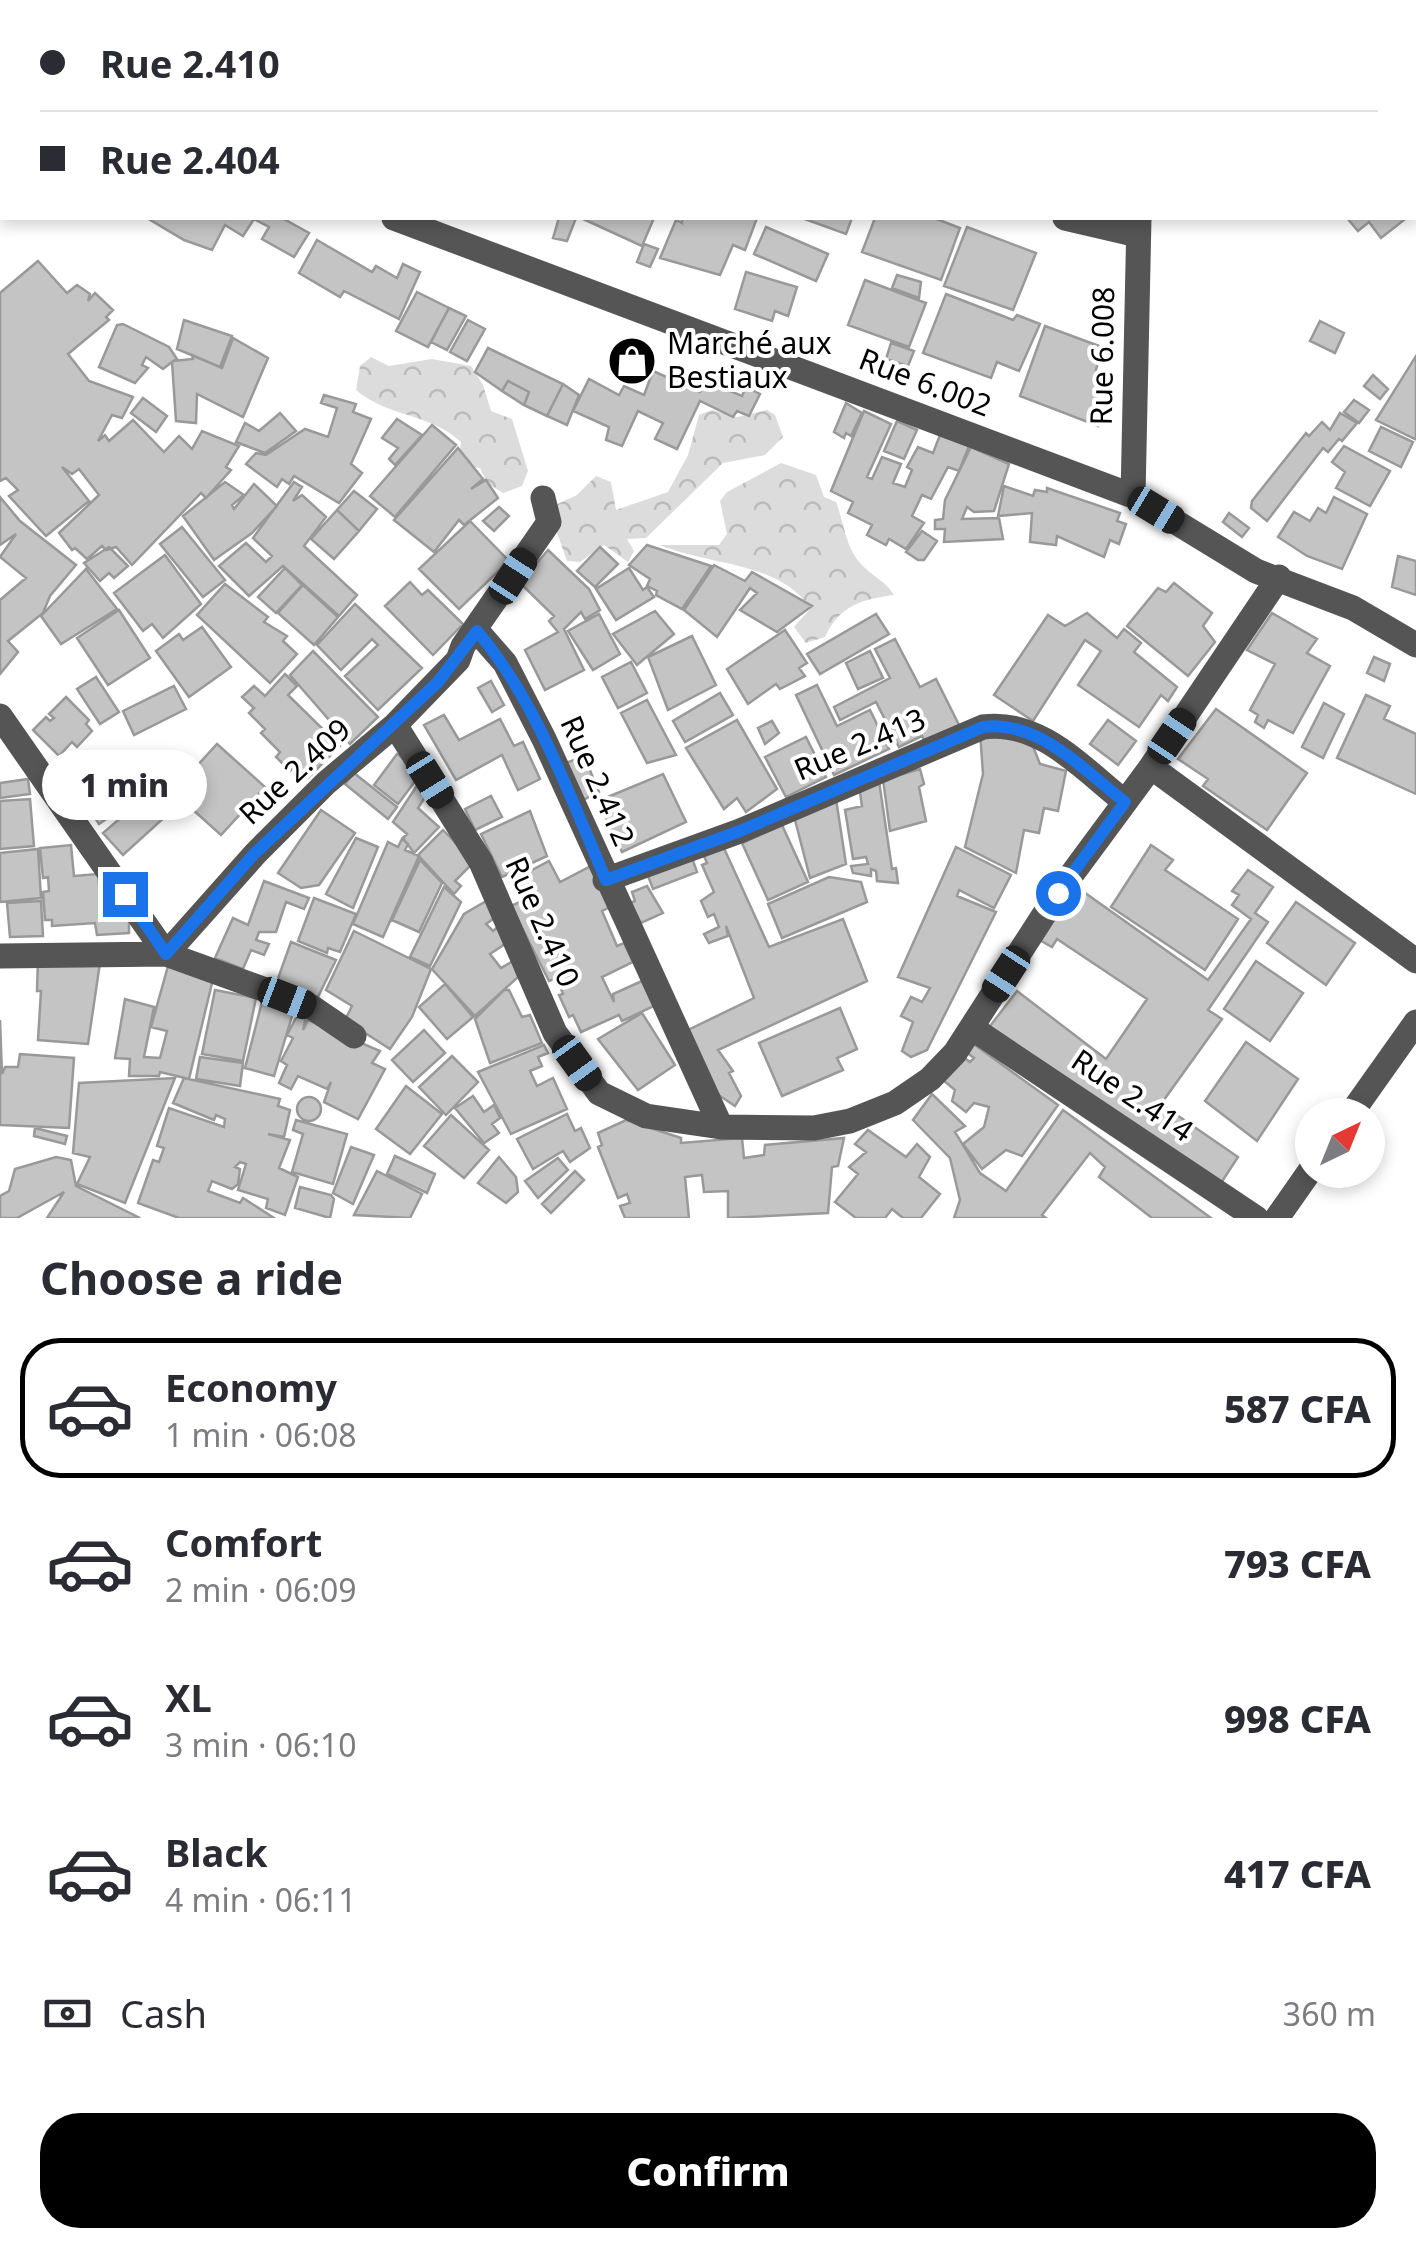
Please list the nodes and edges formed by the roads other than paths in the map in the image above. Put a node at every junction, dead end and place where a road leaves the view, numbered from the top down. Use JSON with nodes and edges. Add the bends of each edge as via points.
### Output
{"nodes":[{"id":1,"x":399,"y":220,"type":"edge"},
{"id":2,"x":1084,"y":220,"type":"edge"},
{"id":3,"x":1139,"y":226,"type":"edge"},
{"id":4,"x":1133,"y":496,"type":"junction"},
{"id":5,"x":543,"y":498,"type":"dead end"},
{"id":6,"x":1278,"y":578,"type":"junction"},
{"id":7,"x":477,"y":631,"type":"junction"},
{"id":8,"x":1416,"y":645,"type":"edge"},
{"id":9,"x":0,"y":716,"type":"edge"},
{"id":10,"x":396,"y":725,"type":"junction"},
{"id":11,"x":1150,"y":767,"type":"junction"},
{"id":12,"x":1125,"y":802,"type":"junction"},
{"id":13,"x":606,"y":880,"type":"junction"},
{"id":14,"x":166,"y":954,"type":"junction"},
{"id":15,"x":0,"y":956,"type":"edge"},
{"id":16,"x":1416,"y":961,"type":"edge"},
{"id":17,"x":1416,"y":1022,"type":"edge"},
{"id":18,"x":972,"y":1028,"type":"junction"},
{"id":19,"x":354,"y":1036,"type":"dead end"},
{"id":20,"x":1362,"y":1098,"type":"edge"},
{"id":21,"x":721,"y":1127,"type":"junction"},
{"id":22,"x":1298,"y":1188,"type":"edge"},
{"id":23,"x":1256,"y":1218,"type":"edge"},
{"id":24,"x":1277,"y":1218,"type":"edge"}],
"edges":[{"from":1,"to":4,"type":"street","name":"Rue 6.002"},
{"from":2,"to":3,"type":"street"},
{"from":3,"to":4,"type":"street","name":"Rue 6.008"},
{"from":4,"to":6,"type":"street","name":"Rue 6.002"},
{"from":5,"to":7,"type":"street","name":"Rue 2.409","via":[[549,522]]},
{"from":6,"to":8,"type":"street","name":"Rue 6.002","via":[[1353,608]]},
{"from":6,"to":11,"type":"street","name":"Rue 2.410"},
{"from":7,"to":10,"type":"street","name":"Rue 2.409"},
{"from":7,"to":13,"type":"street","name":"Rue 2.412","via":[[504,663],[544,740]]},
{"from":9,"to":14,"type":"street"},
{"from":10,"to":14,"type":"street","name":"Rue 2.409","via":[[254,854]]},
{"from":10,"to":21,"type":"street","name":"Rue 2.410","via":[[482,862],[556,1033],[599,1093],[646,1116]]},
{"from":11,"to":12,"type":"street","name":"Rue 2.410"},
{"from":11,"to":16,"type":"street"},
{"from":12,"to":13,"type":"street","name":"Rue 2.413","via":[[1036,734],[983,727]]},
{"from":12,"to":18,"type":"street","name":"Rue 2.410"},
{"from":13,"to":21,"type":"street","name":"Rue 2.412"},
{"from":14,"to":15,"type":"street"},
{"from":14,"to":19,"type":"street","via":[[310,1006]]},
{"from":17,"to":20,"type":"street"},
{"from":18,"to":21,"type":"street","name":"Rue 2.410","via":[[930,1079],[896,1104],[814,1128]]},
{"from":18,"to":23,"type":"street","name":"Rue 2.414"},
{"from":22,"to":24,"type":"street"}]}
